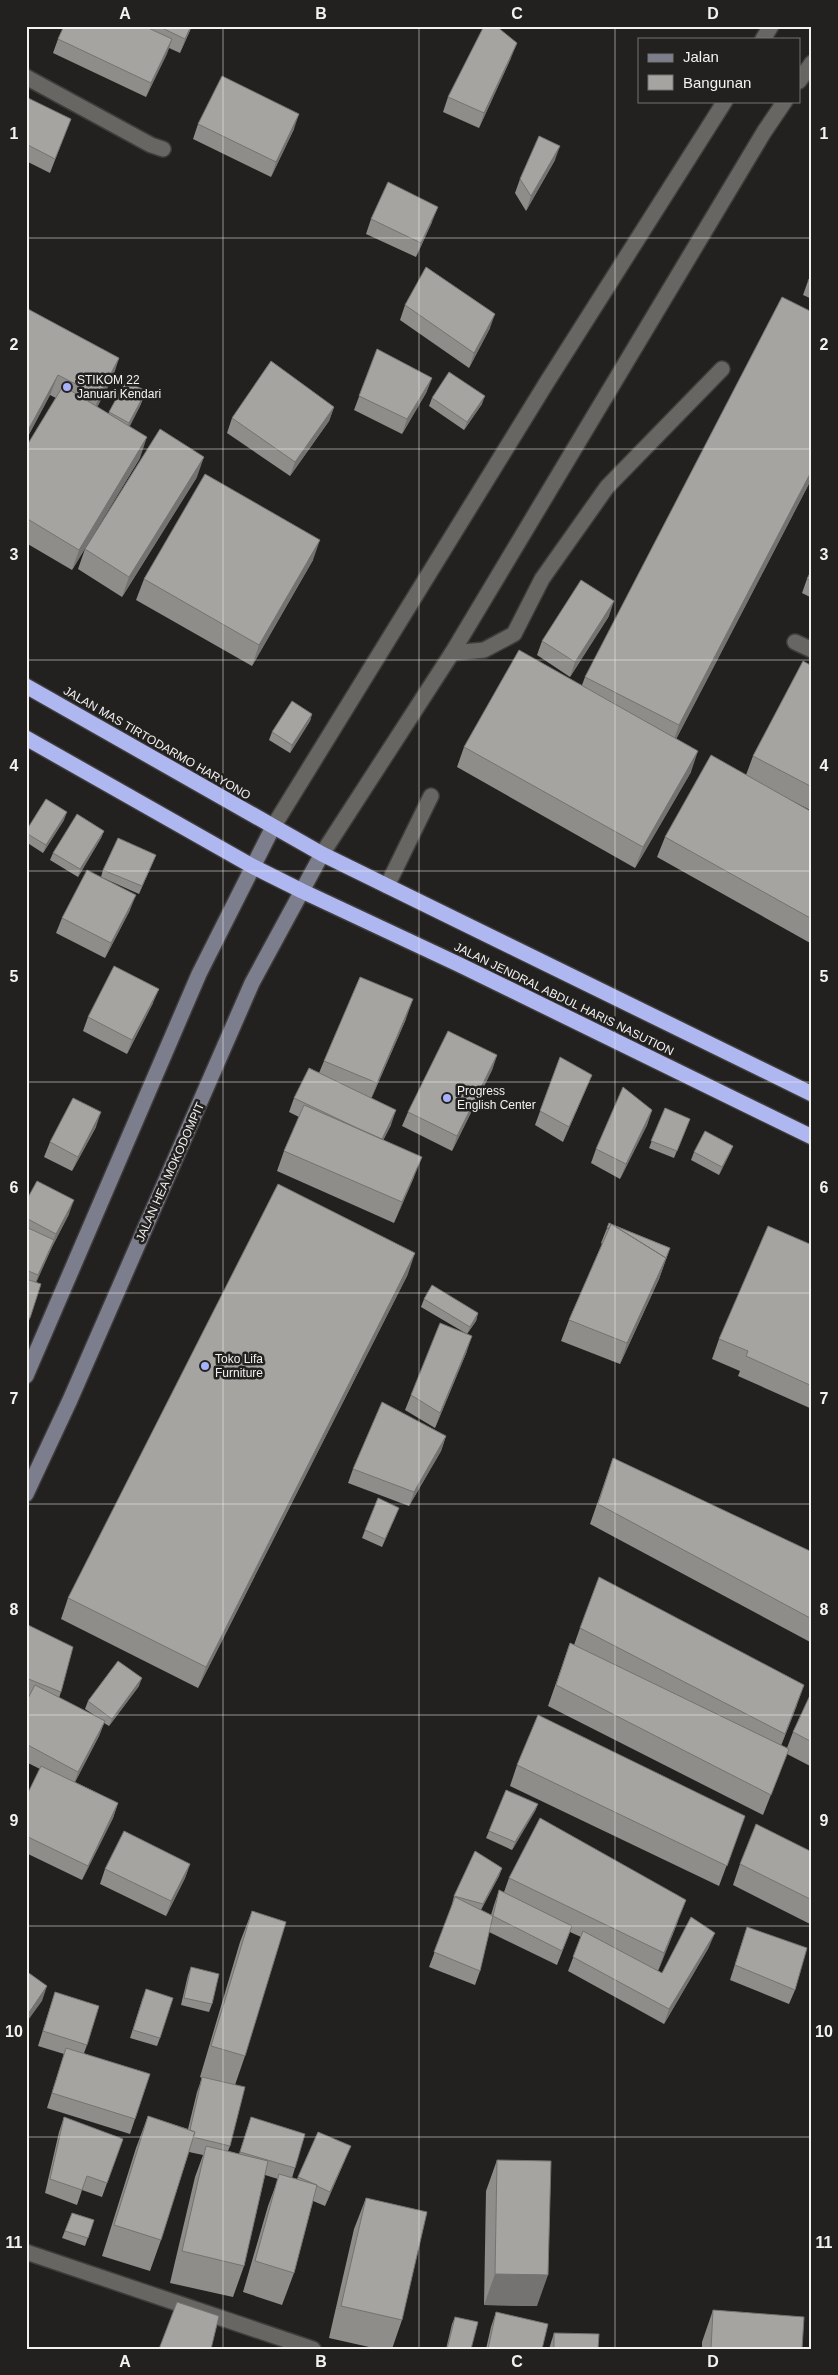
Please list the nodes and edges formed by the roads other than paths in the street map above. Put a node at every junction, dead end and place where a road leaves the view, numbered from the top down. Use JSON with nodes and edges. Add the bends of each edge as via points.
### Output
{"nodes":[{"id":1,"x":771,"y":26,"type":"edge"},
{"id":2,"x":764,"y":38,"type":"edge"},
{"id":3,"x":812,"y":63,"type":"edge"},
{"id":4,"x":26,"y":77,"type":"edge"},
{"id":5,"x":800,"y":80,"type":"edge"},
{"id":6,"x":724,"y":102,"type":"edge"},
{"id":7,"x":784,"y":102,"type":"edge"},
{"id":8,"x":163,"y":149,"type":"dead end"},
{"id":9,"x":722,"y":369,"type":"dead end"},
{"id":10,"x":795,"y":642,"type":"dead end"},
{"id":11,"x":812,"y":650,"type":"edge"},
{"id":12,"x":452,"y":653,"type":"junction"},
{"id":13,"x":26,"y":686,"type":"edge"},
{"id":14,"x":26,"y":738,"type":"edge"},
{"id":15,"x":431,"y":796,"type":"dead end"},
{"id":16,"x":273,"y":827,"type":"junction"},
{"id":17,"x":322,"y":854,"type":"junction"},
{"id":18,"x":252,"y":866,"type":"junction"},
{"id":19,"x":387,"y":886,"type":"junction"},
{"id":20,"x":302,"y":891,"type":"junction"},
{"id":21,"x":812,"y":1094,"type":"edge"},
{"id":22,"x":812,"y":1137,"type":"edge"},
{"id":23,"x":26,"y":1376,"type":"edge"},
{"id":24,"x":26,"y":1494,"type":"edge"},
{"id":25,"x":26,"y":2252,"type":"edge"},
{"id":26,"x":313,"y":2349,"type":"edge"}],
"edges":[{"from":1,"to":2,"type":"street"},
{"from":3,"to":5,"type":"street"},
{"from":4,"to":8,"type":"street"},
{"from":6,"to":16,"type":"street","via":[[547,382]]},
{"from":7,"to":12,"type":"street"},
{"from":9,"to":12,"type":"street","via":[[607,487],[542,579],[514,634],[484,650]]},
{"from":10,"to":11,"type":"street"},
{"from":12,"to":17,"type":"street"},
{"from":13,"to":16,"type":"highway","name":"JALAN MAS TIRTODARMO HARYONO"},
{"from":14,"to":18,"type":"highway"},
{"from":15,"to":19,"type":"street"},
{"from":16,"to":17,"type":"highway","name":"JALAN MAS TIRTODARMO HARYONO"},
{"from":16,"to":18,"type":"street"},
{"from":17,"to":19,"type":"highway","name":"JALAN JENDRAL ABDUL HARIS NASUTION"},
{"from":17,"to":20,"type":"street","name":"JALAN HEA MOKODOMPIT"},
{"from":18,"to":20,"type":"highway","name":"JALAN JENDRAL ABDUL HARIS NASUTION"},
{"from":18,"to":23,"type":"street","via":[[199,974]]},
{"from":19,"to":21,"type":"highway","name":"JALAN JENDRAL ABDUL HARIS NASUTION"},
{"from":20,"to":22,"type":"highway","name":"JALAN JENDRAL ABDUL HARIS NASUTION","via":[[460,964]]},
{"from":20,"to":24,"type":"street","name":"JALAN HEA MOKODOMPIT","via":[[252,983]]},
{"from":25,"to":26,"type":"street"}]}
